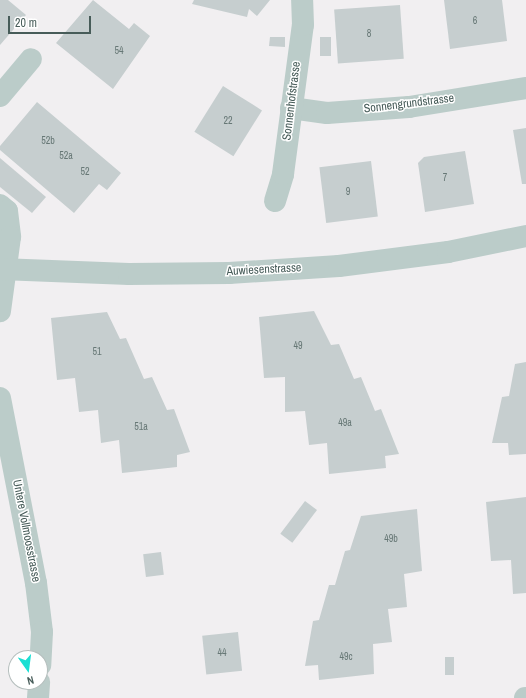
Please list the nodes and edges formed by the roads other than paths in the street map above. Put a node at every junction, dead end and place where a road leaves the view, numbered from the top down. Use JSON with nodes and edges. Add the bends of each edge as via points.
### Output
{"nodes":[{"id":1,"x":302,"y":0,"type":"edge"},
{"id":2,"x":31,"y":59,"type":"dead end"},
{"id":3,"x":526,"y":88,"type":"edge"},
{"id":4,"x":0,"y":96,"type":"edge"},
{"id":5,"x":291,"y":108,"type":"junction"},
{"id":6,"x":275,"y":201,"type":"dead end"},
{"id":7,"x":0,"y":205,"type":"edge"},
{"id":8,"x":526,"y":236,"type":"edge"},
{"id":9,"x":3,"y":269,"type":"edge"},
{"id":10,"x":0,"y":311,"type":"edge"},
{"id":11,"x":0,"y":398,"type":"edge"},
{"id":12,"x":41,"y":650,"type":"edge"}],
"edges":[{"from":1,"to":5,"type":"street","name":"Sonnenhofstrasse","via":[[303,25]]},
{"from":2,"to":4,"type":"street"},
{"from":3,"to":5,"type":"street","name":"Sonnengrundstrasse","via":[[408,107],[326,113]]},
{"from":5,"to":6,"type":"street","name":"Sonnenhofstrasse","via":[[283,174]]},
{"from":7,"to":9,"type":"street","via":[[7,211],[10,237]]},
{"from":8,"to":9,"type":"street","name":"Auwiesenstrasse","via":[[448,252],[339,266],[229,273],[129,274]]},
{"from":9,"to":10,"type":"street"},
{"from":11,"to":12,"type":"street","name":"Untere Vollmoosstrasse","via":[[36,583],[42,632]]}]}
